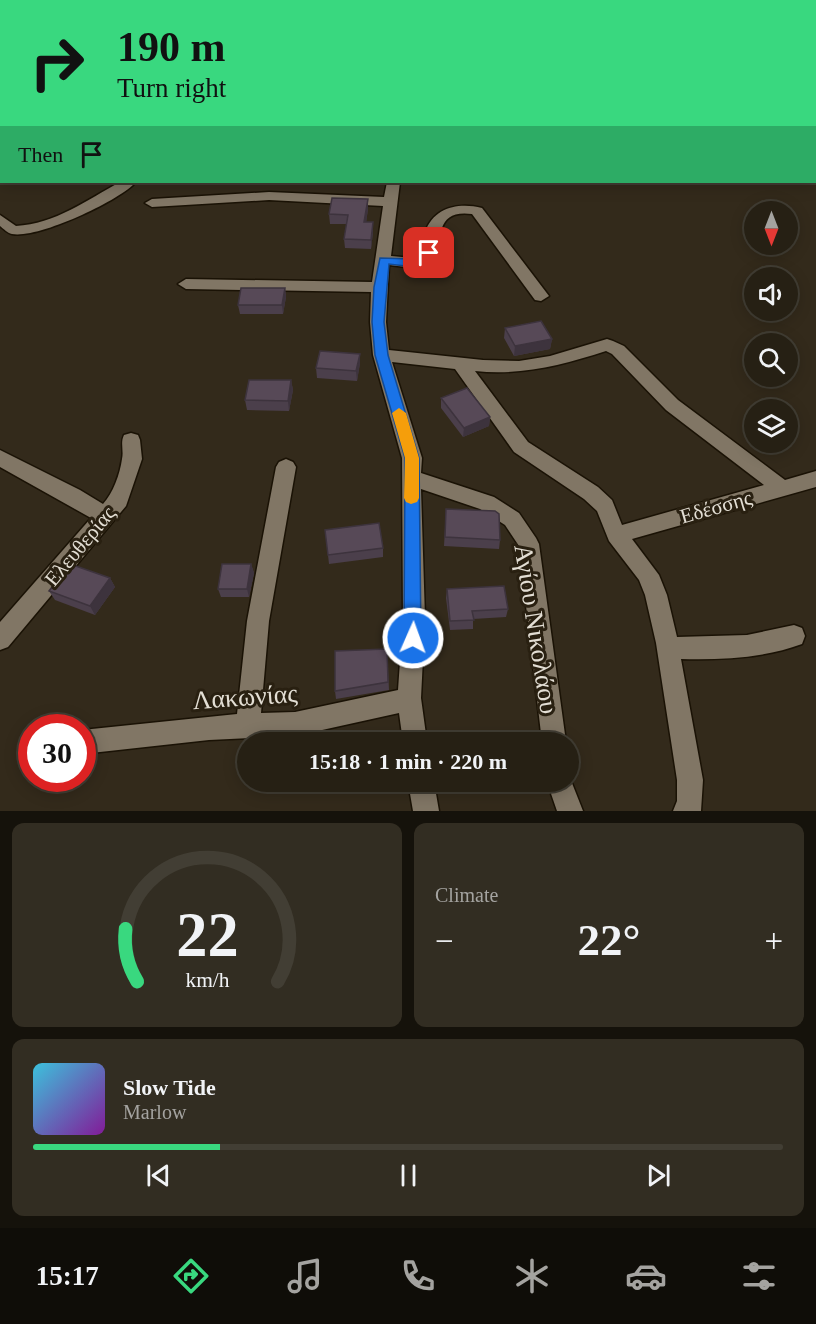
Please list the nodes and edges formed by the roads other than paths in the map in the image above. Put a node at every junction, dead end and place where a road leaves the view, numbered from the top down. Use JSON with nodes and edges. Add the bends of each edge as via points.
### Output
{"nodes":[{"id":1,"x":127,"y":183,"type":"edge"},
{"id":2,"x":274,"y":183,"type":"edge"},
{"id":3,"x":393,"y":183,"type":"edge"},
{"id":4,"x":269,"y":196,"type":"junction"},
{"id":5,"x":392,"y":202,"type":"junction"},
{"id":6,"x":152,"y":203,"type":"dead end"},
{"id":7,"x":0,"y":219,"type":"edge"},
{"id":8,"x":384,"y":260,"type":"junction"},
{"id":9,"x":186,"y":284,"type":"dead end"},
{"id":10,"x":380,"y":287,"type":"junction"},
{"id":11,"x":541,"y":296,"type":"dead end"},
{"id":12,"x":381,"y":355,"type":"junction"},
{"id":13,"x":460,"y":363,"type":"junction"},
{"id":14,"x":131,"y":440,"type":"dead end"},
{"id":15,"x":0,"y":458,"type":"edge"},
{"id":16,"x":286,"y":467,"type":"dead end"},
{"id":17,"x":412,"y":478,"type":"junction"},
{"id":18,"x":816,"y":478,"type":"edge"},
{"id":19,"x":783,"y":489,"type":"junction"},
{"id":20,"x":105,"y":516,"type":"junction"},
{"id":21,"x":616,"y":535,"type":"junction"},
{"id":22,"x":794,"y":636,"type":"dead end"},
{"id":23,"x":0,"y":639,"type":"edge"},
{"id":24,"x":668,"y":648,"type":"junction"},
{"id":25,"x":409,"y":698,"type":"junction"},
{"id":26,"x":248,"y":724,"type":"junction"},
{"id":27,"x":414,"y":732,"type":"edge"},
{"id":28,"x":553,"y":732,"type":"edge"},
{"id":29,"x":96,"y":740,"type":"edge"},
{"id":30,"x":423,"y":792,"type":"edge"},
{"id":31,"x":563,"y":792,"type":"edge"},
{"id":32,"x":426,"y":811,"type":"edge"},
{"id":33,"x":570,"y":811,"type":"edge"},
{"id":34,"x":686,"y":811,"type":"edge"}],
"edges":[{"from":1,"to":7,"type":"street","via":[[36,228],[13,230]]},
{"from":2,"to":4,"type":"street"},
{"from":3,"to":5,"type":"street"},
{"from":4,"to":5,"type":"street"},
{"from":4,"to":6,"type":"street"},
{"from":5,"to":8,"type":"street"},
{"from":8,"to":10,"type":"street"},
{"from":8,"to":11,"type":"street","via":[[414,263],[426,259],[438,219],[447,211],[467,208],[477,211]]},
{"from":9,"to":10,"type":"street"},
{"from":10,"to":12,"type":"street"},
{"from":12,"to":13,"type":"street"},
{"from":12,"to":17,"type":"street","via":[[412,458]]},
{"from":13,"to":19,"type":"street","via":[[519,367],[606,345],[618,350],[672,405]]},
{"from":13,"to":21,"type":"street","via":[[521,447],[606,506]]},
{"from":14,"to":20,"type":"street","name":"Ελευθερίας","via":[[132,459],[119,500]]},
{"from":15,"to":20,"type":"street"},
{"from":16,"to":26,"type":"street","via":[[258,621]]},
{"from":17,"to":25,"type":"street","via":[[414,618]]},
{"from":17,"to":28,"type":"street","name":"Αγίου Νικολάου","via":[[487,503],[512,519],[529,544]]},
{"from":18,"to":19,"type":"street","name":"Εδέσσης"},
{"from":19,"to":21,"type":"street","name":"Εδέσσης"},
{"from":20,"to":23,"type":"street","name":"Ελευθερίας"},
{"from":21,"to":24,"type":"street","via":[[648,575]]},
{"from":22,"to":24,"type":"street","via":[[762,645]]},
{"from":24,"to":34,"type":"street","via":[[690,780],[690,807]]},
{"from":25,"to":26,"type":"street","name":"Λακωνίας","via":[[296,724]]},
{"from":25,"to":27,"type":"street"},
{"from":26,"to":29,"type":"street","name":"Λακωνίας"},
{"from":30,"to":32,"type":"street"},
{"from":31,"to":33,"type":"street"}]}
